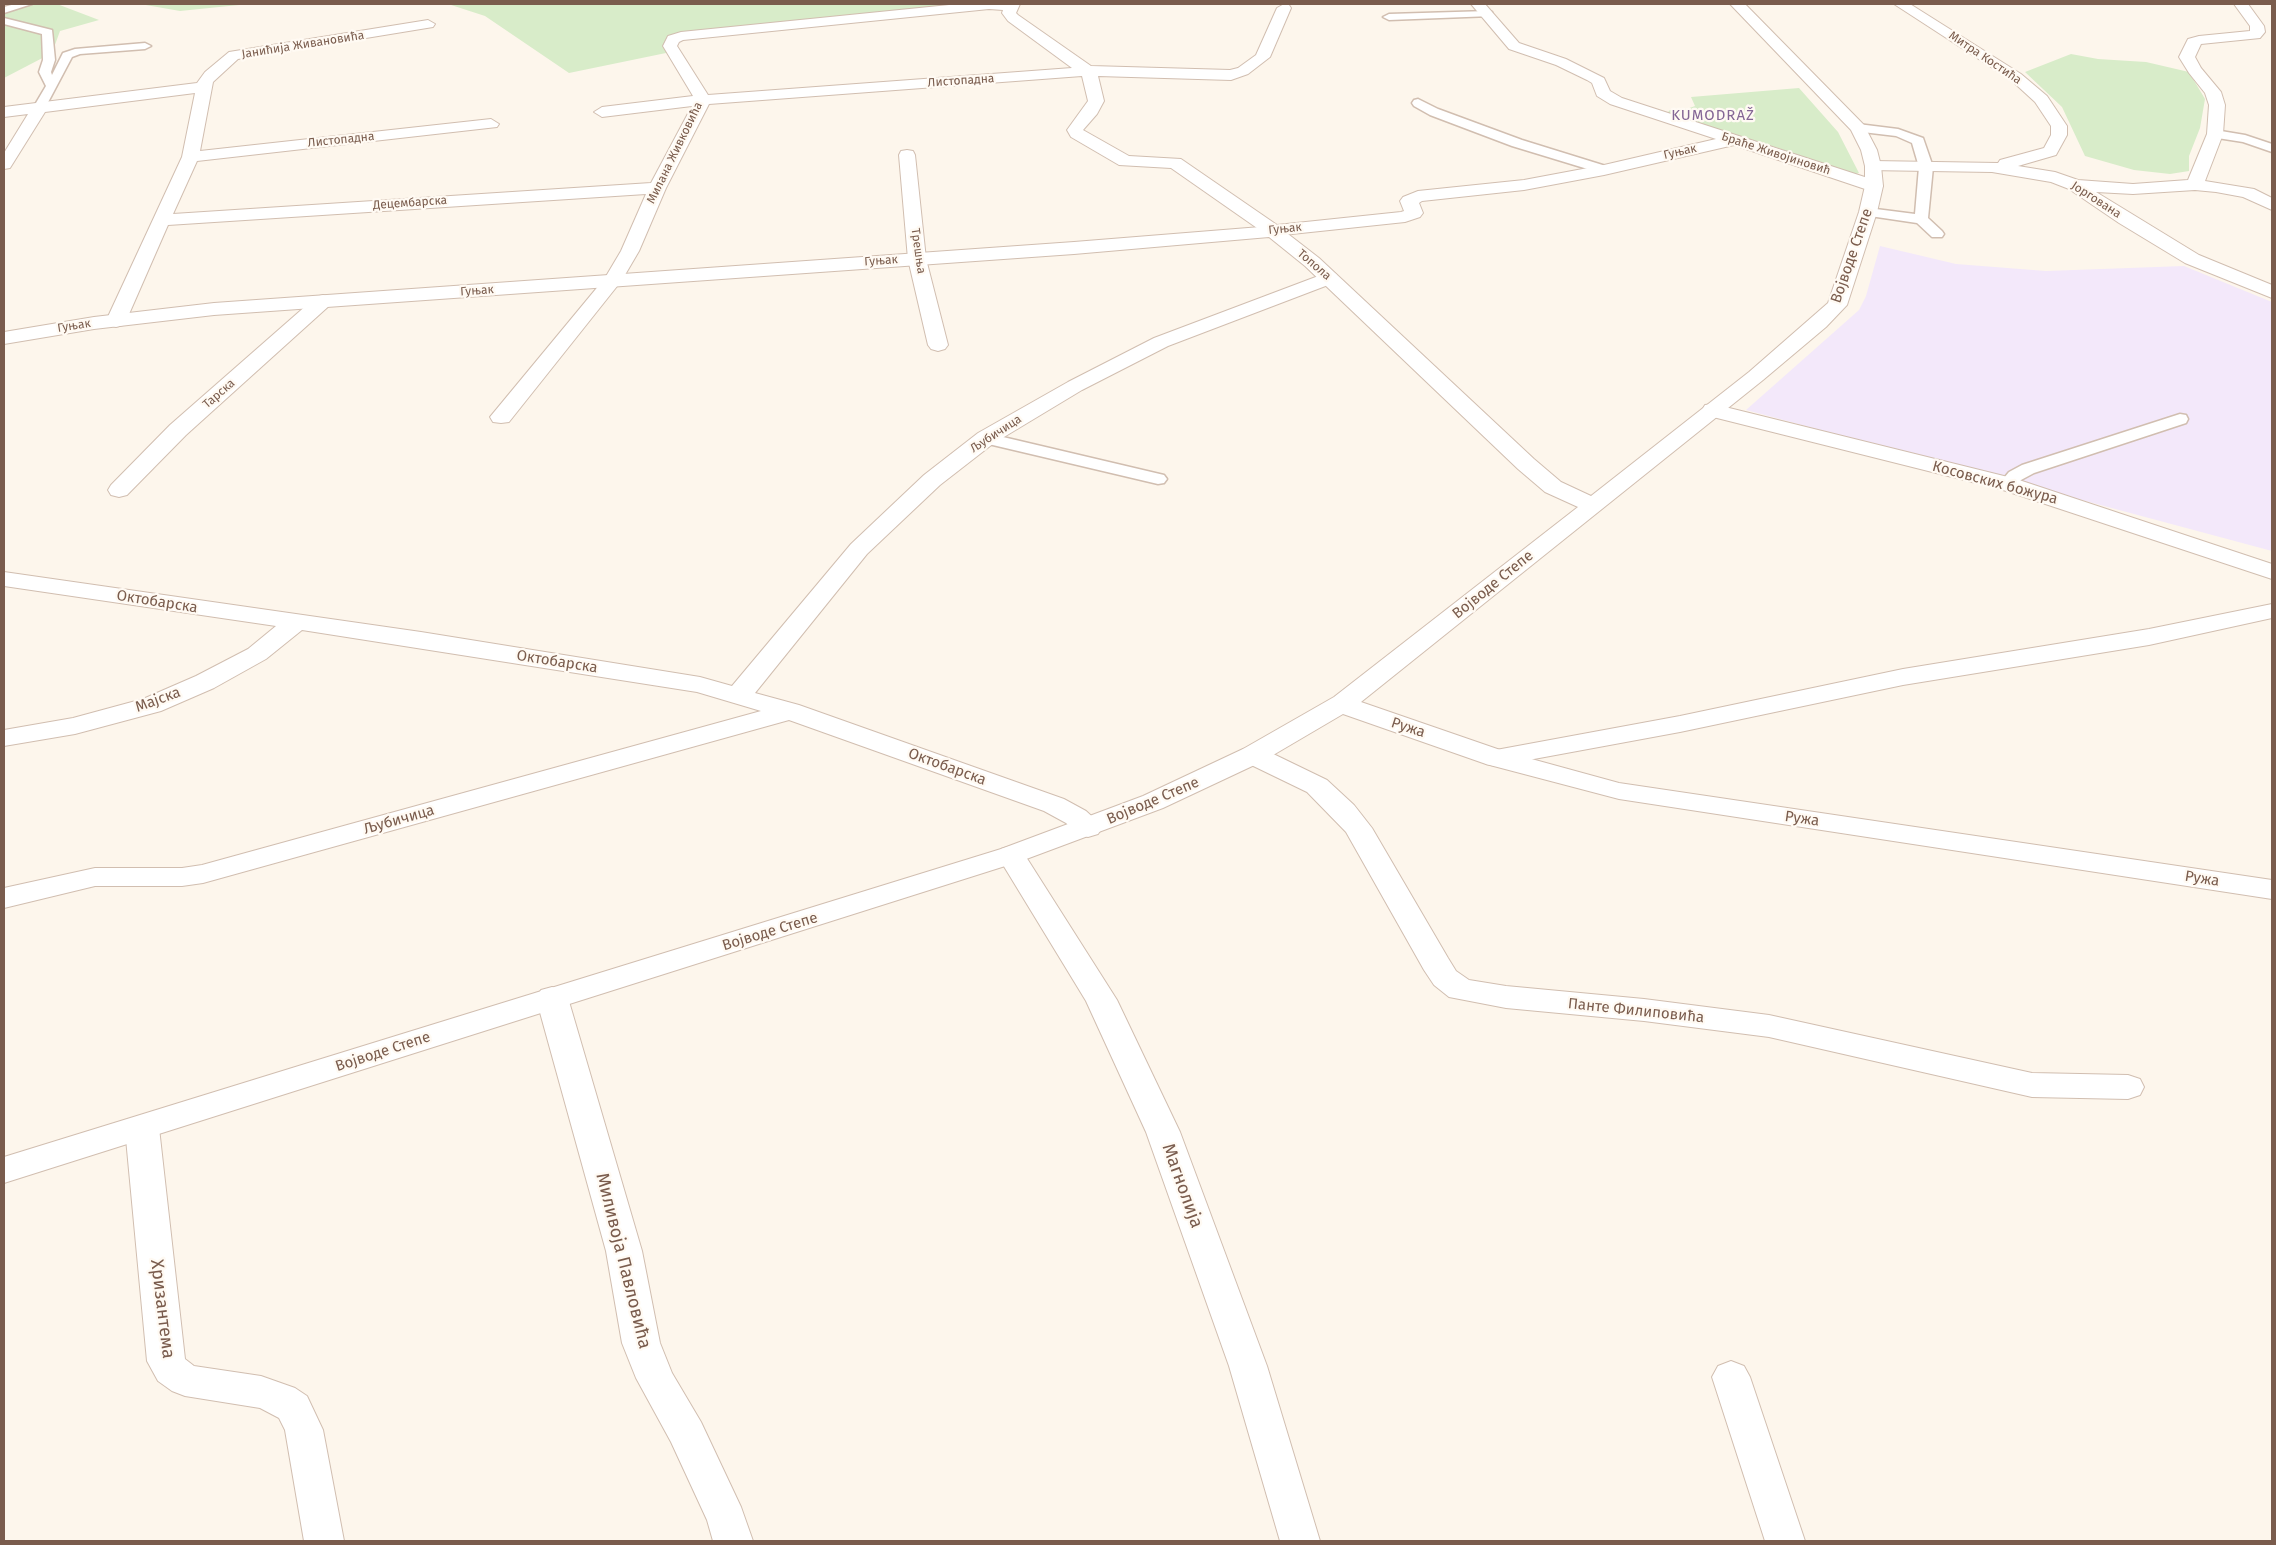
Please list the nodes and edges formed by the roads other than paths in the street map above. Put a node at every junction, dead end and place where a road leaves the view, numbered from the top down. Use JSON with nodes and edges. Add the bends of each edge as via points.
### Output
{"nodes":[{"id":1,"x":27,"y":4,"type":"edge"},
{"id":2,"x":1737,"y":4,"type":"edge"},
{"id":3,"x":1901,"y":4,"type":"edge"},
{"id":4,"x":2241,"y":4,"type":"edge"},
{"id":5,"x":1012,"y":5,"type":"edge"},
{"id":6,"x":1284,"y":8,"type":"dead end"},
{"id":7,"x":1483,"y":9,"type":"edge"},
{"id":8,"x":4,"y":10,"type":"edge"},
{"id":9,"x":1389,"y":17,"type":"dead end"},
{"id":10,"x":4,"y":20,"type":"edge"},
{"id":11,"x":428,"y":24,"type":"dead end"},
{"id":12,"x":145,"y":46,"type":"dead end"},
{"id":13,"x":1086,"y":71,"type":"junction"},
{"id":14,"x":52,"y":85,"type":"junction"},
{"id":15,"x":205,"y":86,"type":"junction"},
{"id":16,"x":703,"y":100,"type":"junction"},
{"id":17,"x":1418,"y":103,"type":"dead end"},
{"id":18,"x":39,"y":108,"type":"junction"},
{"id":19,"x":4,"y":112,"type":"edge"},
{"id":20,"x":602,"y":112,"type":"dead end"},
{"id":21,"x":491,"y":124,"type":"dead end"},
{"id":22,"x":1858,"y":128,"type":"junction"},
{"id":23,"x":2214,"y":134,"type":"junction"},
{"id":24,"x":1735,"y":140,"type":"junction"},
{"id":25,"x":2272,"y":148,"type":"edge"},
{"id":26,"x":907,"y":155,"type":"dead end"},
{"id":27,"x":190,"y":157,"type":"junction"},
{"id":28,"x":4,"y":164,"type":"edge"},
{"id":29,"x":1873,"y":166,"type":"junction"},
{"id":30,"x":1926,"y":167,"type":"junction"},
{"id":31,"x":1992,"y":167,"type":"junction"},
{"id":32,"x":1604,"y":170,"type":"junction"},
{"id":33,"x":2075,"y":185,"type":"junction"},
{"id":34,"x":2195,"y":185,"type":"junction"},
{"id":35,"x":1874,"y":186,"type":"junction"},
{"id":36,"x":657,"y":188,"type":"junction"},
{"id":37,"x":2272,"y":205,"type":"edge"},
{"id":38,"x":1868,"y":212,"type":"junction"},
{"id":39,"x":1921,"y":219,"type":"junction"},
{"id":40,"x":163,"y":220,"type":"junction"},
{"id":41,"x":1273,"y":231,"type":"junction"},
{"id":42,"x":1937,"y":234,"type":"dead end"},
{"id":43,"x":917,"y":258,"type":"junction"},
{"id":44,"x":1329,"y":278,"type":"junction"},
{"id":45,"x":613,"y":280,"type":"junction"},
{"id":46,"x":2272,"y":292,"type":"edge"},
{"id":47,"x":323,"y":301,"type":"junction"},
{"id":48,"x":116,"y":320,"type":"junction"},
{"id":49,"x":4,"y":338,"type":"edge"},
{"id":50,"x":938,"y":344,"type":"dead end"},
{"id":51,"x":1713,"y":410,"type":"junction"},
{"id":52,"x":501,"y":417,"type":"dead end"},
{"id":53,"x":2180,"y":420,"type":"dead end"},
{"id":54,"x":986,"y":438,"type":"junction"},
{"id":55,"x":1158,"y":479,"type":"dead end"},
{"id":56,"x":2008,"y":484,"type":"junction"},
{"id":57,"x":119,"y":490,"type":"dead end"},
{"id":58,"x":1592,"y":505,"type":"junction"},
{"id":59,"x":2272,"y":572,"type":"edge"},
{"id":60,"x":4,"y":578,"type":"edge"},
{"id":61,"x":2272,"y":611,"type":"edge"},
{"id":62,"x":296,"y":622,"type":"junction"},
{"id":63,"x":739,"y":695,"type":"junction"},
{"id":64,"x":1343,"y":702,"type":"junction"},
{"id":65,"x":790,"y":711,"type":"junction"},
{"id":66,"x":4,"y":738,"type":"edge"},
{"id":67,"x":1253,"y":755,"type":"junction"},
{"id":68,"x":1496,"y":758,"type":"junction"},
{"id":69,"x":1088,"y":828,"type":"junction"},
{"id":70,"x":1011,"y":856,"type":"junction"},
{"id":71,"x":2272,"y":890,"type":"edge"},
{"id":72,"x":4,"y":898,"type":"edge"},
{"id":73,"x":552,"y":998,"type":"junction"},
{"id":74,"x":2128,"y":1087,"type":"dead end"},
{"id":75,"x":142,"y":1128,"type":"junction"},
{"id":76,"x":4,"y":1170,"type":"edge"},
{"id":77,"x":1731,"y":1377,"type":"dead end"},
{"id":78,"x":324,"y":1541,"type":"edge"},
{"id":79,"x":733,"y":1541,"type":"edge"},
{"id":80,"x":1300,"y":1541,"type":"edge"},
{"id":81,"x":1785,"y":1541,"type":"edge"}],
"edges":[{"from":1,"to":8,"type":"lane"},
{"from":2,"to":22,"type":"street","name":"Војводе Степе"},
{"from":3,"to":31,"type":"street","name":"Митра Костића","via":[[2016,77],[2041,99],[2059,126],[2059,135],[2050,151]]},
{"from":4,"to":23,"type":"street","via":[[2257,26],[2255,35],[2198,40],[2193,42],[2187,57],[2216,99]]},
{"from":5,"to":13,"type":"street","via":[[1009,13],[1013,18]]},
{"from":5,"to":16,"type":"street","name":"Милана Живковића","via":[[673,39],[670,46]]},
{"from":6,"to":13,"type":"street","name":"Листопадна","via":[[1262,57],[1243,71],[1231,75]]},
{"from":7,"to":9,"type":"lane"},
{"from":7,"to":24,"type":"street","name":"Браће Живојиновић","via":[[1514,46],[1592,77],[1599,81],[1603,93],[1610,98]]},
{"from":10,"to":14,"type":"lane","via":[[48,32],[49,60],[44,72]]},
{"from":11,"to":15,"type":"street","name":"Јанићија Живановића","via":[[234,55],[210,75]]},
{"from":12,"to":14,"type":"lane","via":[[70,53]]},
{"from":13,"to":16,"type":"street","name":"Листопадна"},
{"from":13,"to":41,"type":"street","name":"Топола","via":[[1092,78],[1096,101],[1077,126],[1077,134],[1125,161],[1175,163]]},
{"from":14,"to":18,"type":"lane"},
{"from":15,"to":18,"type":"street"},
{"from":15,"to":27,"type":"street","name":"Јанићија Живановића"},
{"from":16,"to":20,"type":"street","name":"Листопадна"},
{"from":16,"to":36,"type":"street","name":"Милана Живковића"},
{"from":17,"to":32,"type":"lane","via":[[1517,143]]},
{"from":18,"to":19,"type":"street"},
{"from":18,"to":28,"type":"street"},
{"from":21,"to":27,"type":"street","name":"Листопадна"},
{"from":22,"to":29,"type":"street","name":"Војводе Степе"},
{"from":22,"to":30,"type":"lane","via":[[1886,130],[1914,138],[1918,141]]},
{"from":23,"to":25,"type":"lane"},
{"from":23,"to":34,"type":"street"},
{"from":24,"to":32,"type":"street","name":"Гуњак"},
{"from":24,"to":35,"type":"street","name":"Браће Живојиновић"},
{"from":26,"to":43,"type":"street","name":"Трешња"},
{"from":27,"to":40,"type":"street","name":"Јанићија Живановића"},
{"from":29,"to":30,"type":"street","name":"Јоргована"},
{"from":29,"to":35,"type":"street","name":"Војводе Степе"},
{"from":30,"to":31,"type":"street","name":"Јоргована"},
{"from":30,"to":39,"type":"lane"},
{"from":31,"to":33,"type":"street","name":"Јоргована","via":[[2038,173]]},
{"from":32,"to":41,"type":"street","name":"Гуњак","via":[[1506,188],[1418,196],[1409,202],[1414,213],[1405,218]]},
{"from":33,"to":34,"type":"street","via":[[2139,189]]},
{"from":33,"to":46,"type":"street","name":"Јоргована","via":[[2185,255]]},
{"from":34,"to":37,"type":"street","via":[[2231,188]]},
{"from":35,"to":38,"type":"street","name":"Војводе Степе"},
{"from":36,"to":40,"type":"street","name":"Децембарска"},
{"from":36,"to":45,"type":"street","name":"Милана Живковића","via":[[630,251]]},
{"from":38,"to":39,"type":"lane"},
{"from":38,"to":51,"type":"street","name":"Војводе Степе","via":[[1840,298],[1832,312]]},
{"from":39,"to":42,"type":"lane"},
{"from":40,"to":48,"type":"street","name":"Јанићија Живановића"},
{"from":41,"to":43,"type":"street","name":"Гуњак"},
{"from":41,"to":44,"type":"street","name":"Топола"},
{"from":43,"to":45,"type":"street","name":"Гуњак"},
{"from":43,"to":50,"type":"street","name":"Трешња"},
{"from":44,"to":54,"type":"street","name":"Љубичица","via":[[1161,342]]},
{"from":44,"to":58,"type":"street","name":"Топола","via":[[1553,488]]},
{"from":45,"to":47,"type":"street","name":"Гуњак"},
{"from":45,"to":52,"type":"street","name":"Милана Живковића"},
{"from":47,"to":48,"type":"street","name":"Гуњак","via":[[214,308]]},
{"from":47,"to":57,"type":"street","name":"Тарска","via":[[178,430]]},
{"from":48,"to":49,"type":"street","name":"Гуњак"},
{"from":51,"to":56,"type":"street","name":"Косовских божура"},
{"from":51,"to":58,"type":"street","name":"Војводе Степе"},
{"from":53,"to":56,"type":"lane","via":[[2028,469]]},
{"from":54,"to":55,"type":"lane"},
{"from":54,"to":63,"type":"street","name":"Љубичица","via":[[932,480],[859,549]]},
{"from":56,"to":59,"type":"street","name":"Косовских божура"},
{"from":58,"to":64,"type":"street","name":"Војводе Степе"},
{"from":60,"to":62,"type":"street","name":"Октобарска"},
{"from":61,"to":68,"type":"street","via":[[2149,637],[1903,677],[1680,724]]},
{"from":62,"to":63,"type":"street","name":"Октобарска","via":[[700,685]]},
{"from":62,"to":66,"type":"street","name":"Мајска","via":[[257,654],[206,682],[152,705],[75,726]]},
{"from":63,"to":65,"type":"street","name":"Октобарска"},
{"from":64,"to":67,"type":"street","name":"Војводе Степе"},
{"from":64,"to":68,"type":"street","name":"Ружа","via":[[1360,712]]},
{"from":65,"to":69,"type":"street","name":"Октобарска","via":[[1054,805]]},
{"from":65,"to":72,"type":"street","name":"Љубичица","via":[[203,874],[165,878],[95,878]]},
{"from":67,"to":69,"type":"street","name":"Војводе Степе","via":[[1153,802]]},
{"from":67,"to":74,"type":"street","name":"Панте Филиповића","via":[[1316,786],[1344,811],[1358,828],[1435,963],[1445,978],[1460,989],[1769,1026],[2032,1085]]},
{"from":68,"to":71,"type":"street","name":"Ружа","via":[[1640,795]]},
{"from":69,"to":70,"type":"street","name":"Војводе Степе"},
{"from":70,"to":73,"type":"street","name":"Војводе Степе"},
{"from":70,"to":80,"type":"street","name":"Магнолија","via":[[1101,1000],[1163,1132],[1248,1366]]},
{"from":73,"to":75,"type":"street","name":"Војводе Степе"},
{"from":73,"to":79,"type":"street","name":"Миливоја Павловића","via":[[624,1251],[641,1343],[655,1378],[688,1434],[727,1520]]},
{"from":75,"to":76,"type":"street","name":"Војводе Степе"},
{"from":75,"to":78,"type":"street","name":"Хризантема","via":[[166,1361],[185,1380],[261,1392],[293,1407],[304,1430]]},
{"from":77,"to":81,"type":"street"}]}
